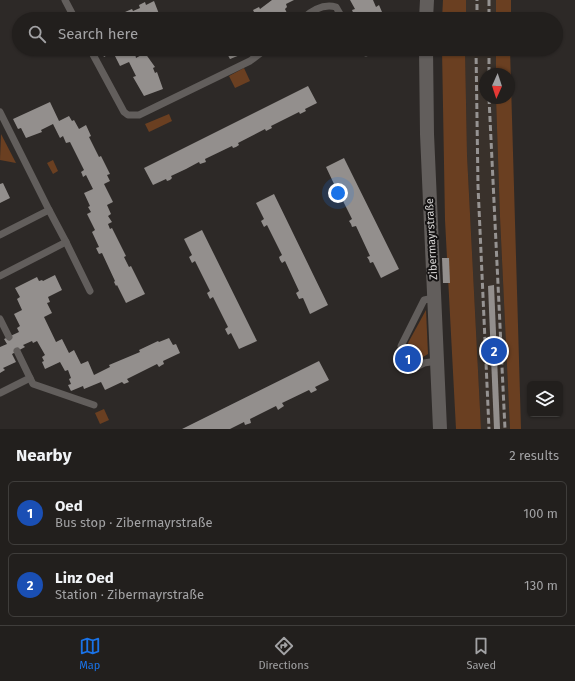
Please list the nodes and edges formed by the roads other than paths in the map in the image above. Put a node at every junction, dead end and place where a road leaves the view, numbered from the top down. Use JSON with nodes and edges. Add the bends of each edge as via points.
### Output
{"nodes":[{"id":1,"x":64,"y":0,"type":"edge"},
{"id":2,"x":427,"y":0,"type":"edge"},
{"id":3,"x":70,"y":12,"type":"edge"},
{"id":4,"x":313,"y":12,"type":"edge"},
{"id":5,"x":339,"y":12,"type":"edge"},
{"id":6,"x":426,"y":12,"type":"edge"},
{"id":7,"x":94,"y":56,"type":"edge"},
{"id":8,"x":258,"y":56,"type":"edge"},
{"id":9,"x":426,"y":56,"type":"edge"},
{"id":10,"x":0,"y":112,"type":"edge"},
{"id":11,"x":49,"y":210,"type":"junction"},
{"id":12,"x":0,"y":235,"type":"edge"},
{"id":13,"x":66,"y":242,"type":"junction"},
{"id":14,"x":0,"y":276,"type":"edge"},
{"id":15,"x":90,"y":291,"type":"dead end"},
{"id":16,"x":429,"y":299,"type":"junction"},
{"id":17,"x":0,"y":319,"type":"edge"},
{"id":18,"x":9,"y":337,"type":"dead end"},
{"id":19,"x":17,"y":351,"type":"dead end"},
{"id":20,"x":437,"y":361,"type":"junction"},
{"id":21,"x":30,"y":378,"type":"junction"},
{"id":22,"x":0,"y":393,"type":"edge"},
{"id":23,"x":94,"y":405,"type":"dead end"},
{"id":24,"x":440,"y":429,"type":"edge"}],
"edges":[{"from":1,"to":3,"type":"lane"},
{"from":2,"to":6,"type":"street"},
{"from":4,"to":5,"type":"lane","via":[[332,6]]},
{"from":7,"to":8,"type":"lane","via":[[124,112],[132,116],[139,115]]},
{"from":9,"to":16,"type":"street","name":"Zibermayrstraße"},
{"from":10,"to":11,"type":"lane"},
{"from":11,"to":12,"type":"lane"},
{"from":11,"to":13,"type":"lane"},
{"from":13,"to":14,"type":"lane"},
{"from":13,"to":15,"type":"lane"},
{"from":16,"to":20,"type":"street","name":"Zibermayrstraße"},
{"from":16,"to":20,"type":"lane","via":[[401,346],[404,356],[418,366]]},
{"from":17,"to":18,"type":"lane"},
{"from":19,"to":21,"type":"lane"},
{"from":20,"to":24,"type":"street","name":"Zibermayrstraße"},
{"from":21,"to":22,"type":"lane"},
{"from":21,"to":23,"type":"lane","via":[[33,384]]}]}
